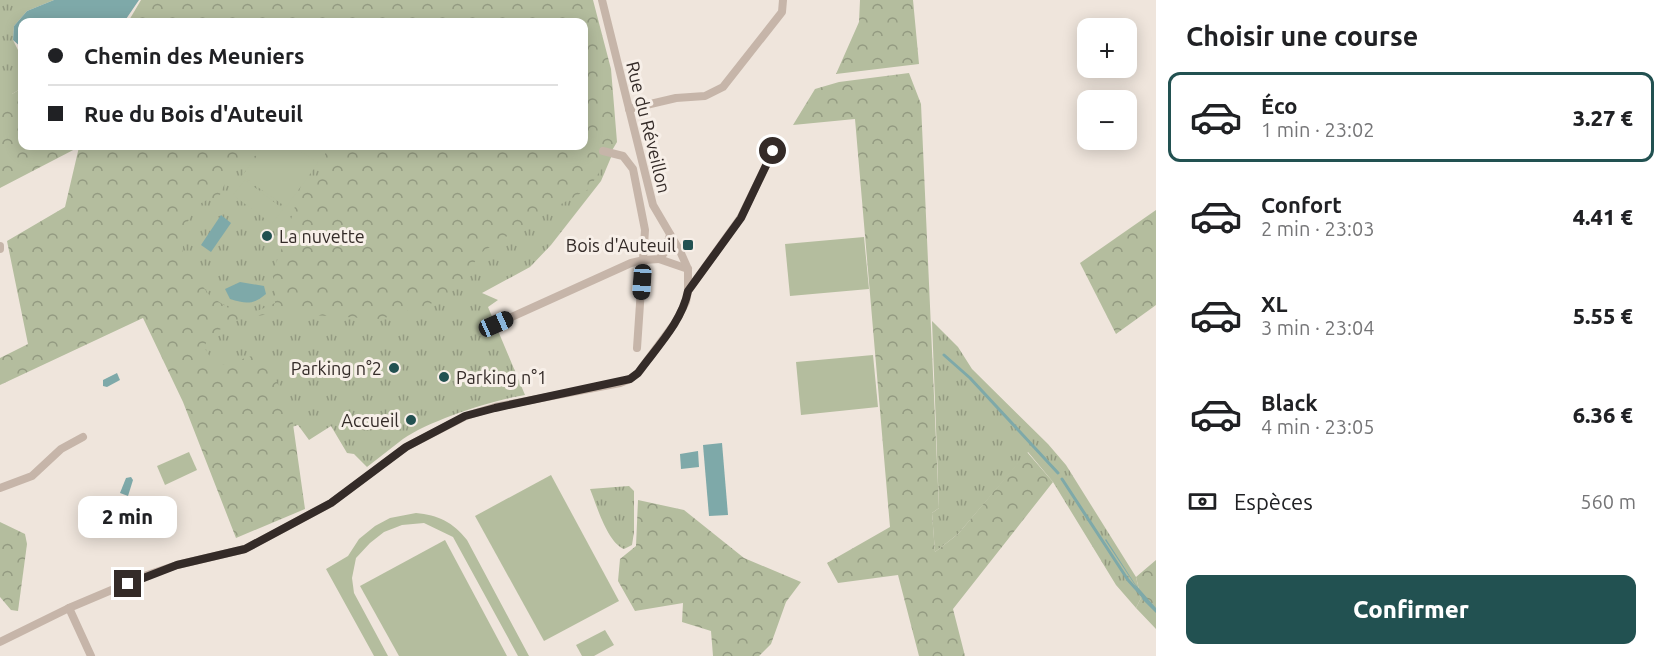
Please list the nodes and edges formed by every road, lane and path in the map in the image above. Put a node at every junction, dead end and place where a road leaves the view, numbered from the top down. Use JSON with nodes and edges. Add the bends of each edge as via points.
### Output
{"nodes":[{"id":1,"x":602,"y":0,"type":"edge"},
{"id":2,"x":783,"y":0,"type":"edge"},
{"id":3,"x":628,"y":109,"type":"junction"},
{"id":4,"x":774,"y":149,"type":"dead end"},
{"id":5,"x":603,"y":151,"type":"dead end"},
{"id":6,"x":670,"y":235,"type":"junction"},
{"id":7,"x":659,"y":259,"type":"junction"},
{"id":8,"x":644,"y":260,"type":"junction"},
{"id":9,"x":688,"y":269,"type":"junction"},
{"id":10,"x":688,"y":291,"type":"junction"},
{"id":11,"x":496,"y":324,"type":"dead end"},
{"id":12,"x":637,"y":348,"type":"dead end"},
{"id":13,"x":83,"y":437,"type":"dead end"},
{"id":14,"x":0,"y":488,"type":"edge"},
{"id":15,"x":69,"y":608,"type":"junction"},
{"id":16,"x":0,"y":642,"type":"edge"},
{"id":17,"x":91,"y":656,"type":"edge"}],
"edges":[{"from":1,"to":3,"type":"street","name":"Rue du Réveillon"},
{"from":2,"to":3,"type":"street","via":[[782,12],[723,87],[705,96]]},
{"from":3,"to":6,"type":"street","name":"Rue du Réveillon","via":[[653,205]]},
{"from":4,"to":10,"type":"street","via":[[741,218]]},
{"from":5,"to":8,"type":"street","via":[[623,156],[633,169],[645,230]]},
{"from":6,"to":7,"type":"street"},
{"from":6,"to":9,"type":"street","name":"Rue du Réveillon"},
{"from":7,"to":8,"type":"street"},
{"from":7,"to":9,"type":"street"},
{"from":8,"to":11,"type":"street"},
{"from":8,"to":12,"type":"street"},
{"from":9,"to":10,"type":"street","name":"Rue du Réveillon"},
{"from":10,"to":15,"type":"street","name":"Rue du Réveillon","via":[[675,323],[630,379],[465,416],[406,447],[331,503],[245,549],[177,565]]},
{"from":13,"to":14,"type":"street","via":[[61,449],[32,476]]},
{"from":15,"to":16,"type":"street"},
{"from":15,"to":17,"type":"street"}]}
